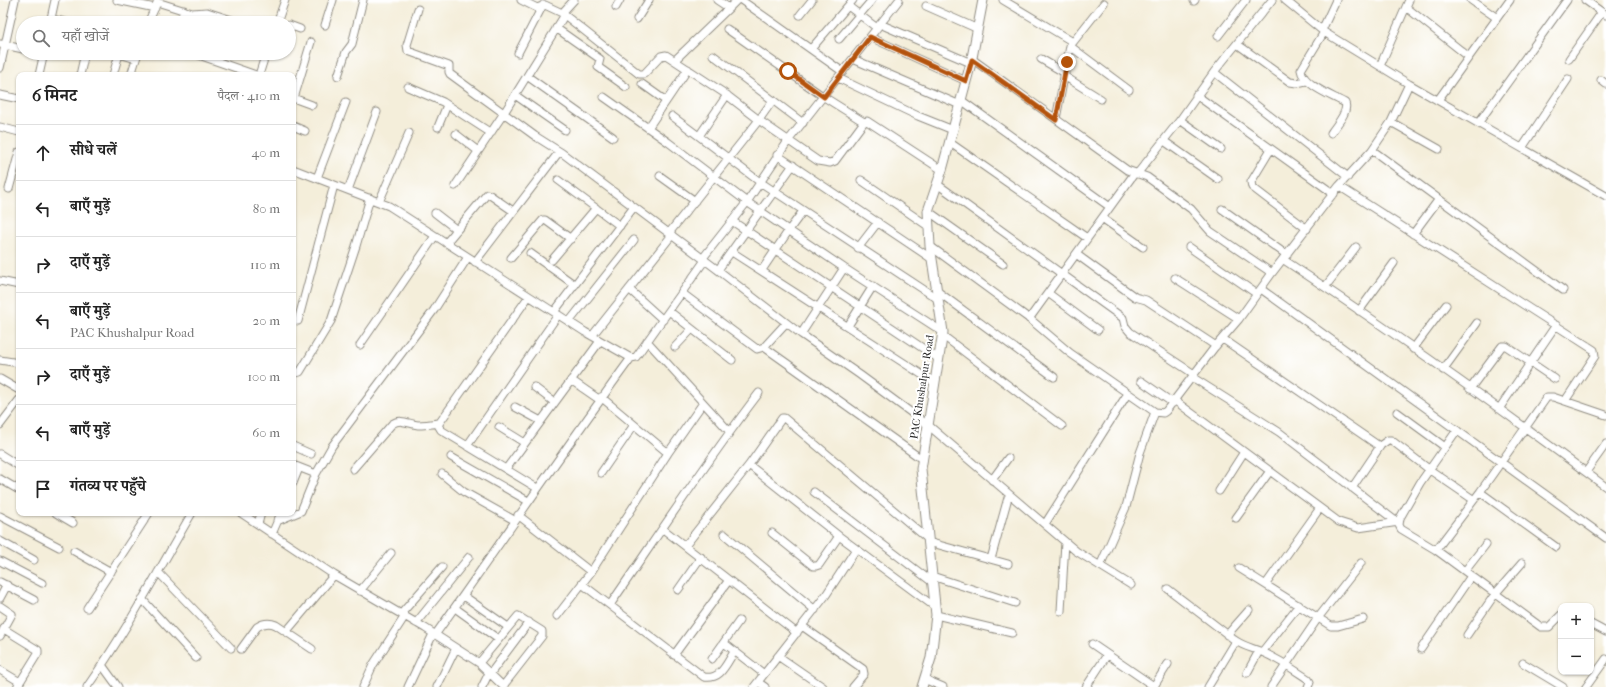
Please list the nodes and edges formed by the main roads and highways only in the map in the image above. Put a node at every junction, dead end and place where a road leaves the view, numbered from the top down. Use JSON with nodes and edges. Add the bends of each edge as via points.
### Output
{"nodes":[{"id":1,"x":983,"y":0,"type":"edge"},
{"id":2,"x":923,"y":683,"type":"edge"}],
"edges":[{"from":1,"to":2,"type":"main road","name":"PAC Khushalpur Road","via":[[972,61],[928,211],[930,246],[943,333],[921,469],[935,611],[932,653]]}]}
